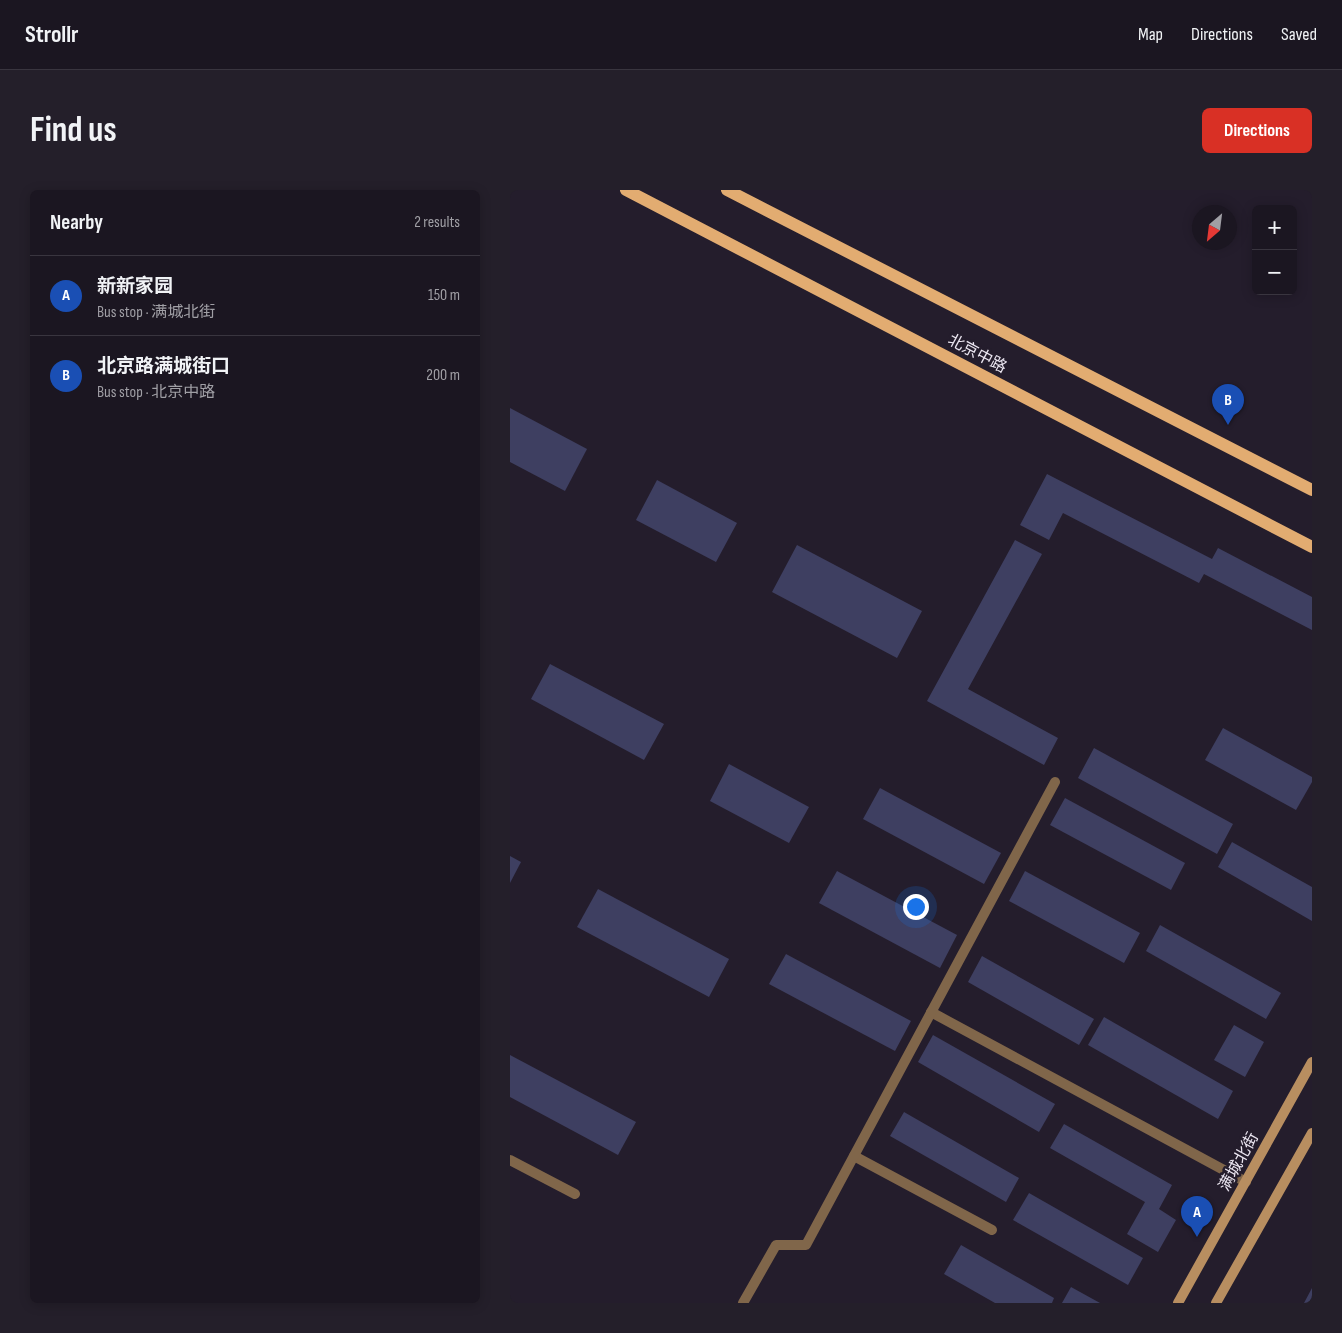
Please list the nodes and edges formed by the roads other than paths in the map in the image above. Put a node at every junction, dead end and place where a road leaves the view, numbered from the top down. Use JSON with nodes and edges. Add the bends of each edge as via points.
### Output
{"nodes":[{"id":1,"x":626,"y":190,"type":"edge"},
{"id":2,"x":727,"y":190,"type":"edge"},
{"id":3,"x":1312,"y":490,"type":"edge"},
{"id":4,"x":1312,"y":547,"type":"edge"},
{"id":5,"x":1055,"y":782,"type":"dead end"},
{"id":6,"x":931,"y":1012,"type":"junction"},
{"id":7,"x":1312,"y":1062,"type":"edge"},
{"id":8,"x":1312,"y":1133,"type":"edge"},
{"id":9,"x":854,"y":1156,"type":"junction"},
{"id":10,"x":510,"y":1160,"type":"edge"},
{"id":11,"x":1246,"y":1182,"type":"junction"},
{"id":12,"x":575,"y":1194,"type":"dead end"},
{"id":13,"x":992,"y":1230,"type":"dead end"},
{"id":14,"x":743,"y":1303,"type":"edge"},
{"id":15,"x":1178,"y":1303,"type":"edge"},
{"id":16,"x":1216,"y":1303,"type":"edge"}],
"edges":[{"from":1,"to":4,"type":"main road","name":"北京中路"},
{"from":2,"to":3,"type":"main road","name":"北京中路"},
{"from":5,"to":6,"type":"street"},
{"from":6,"to":9,"type":"street"},
{"from":6,"to":11,"type":"street"},
{"from":7,"to":11,"type":"main road","name":"满城北街"},
{"from":8,"to":16,"type":"main road"},
{"from":9,"to":13,"type":"street"},
{"from":9,"to":14,"type":"street","via":[[806,1245],[776,1244]]},
{"from":10,"to":12,"type":"street"},
{"from":11,"to":15,"type":"main road","name":"满城北街"}]}
